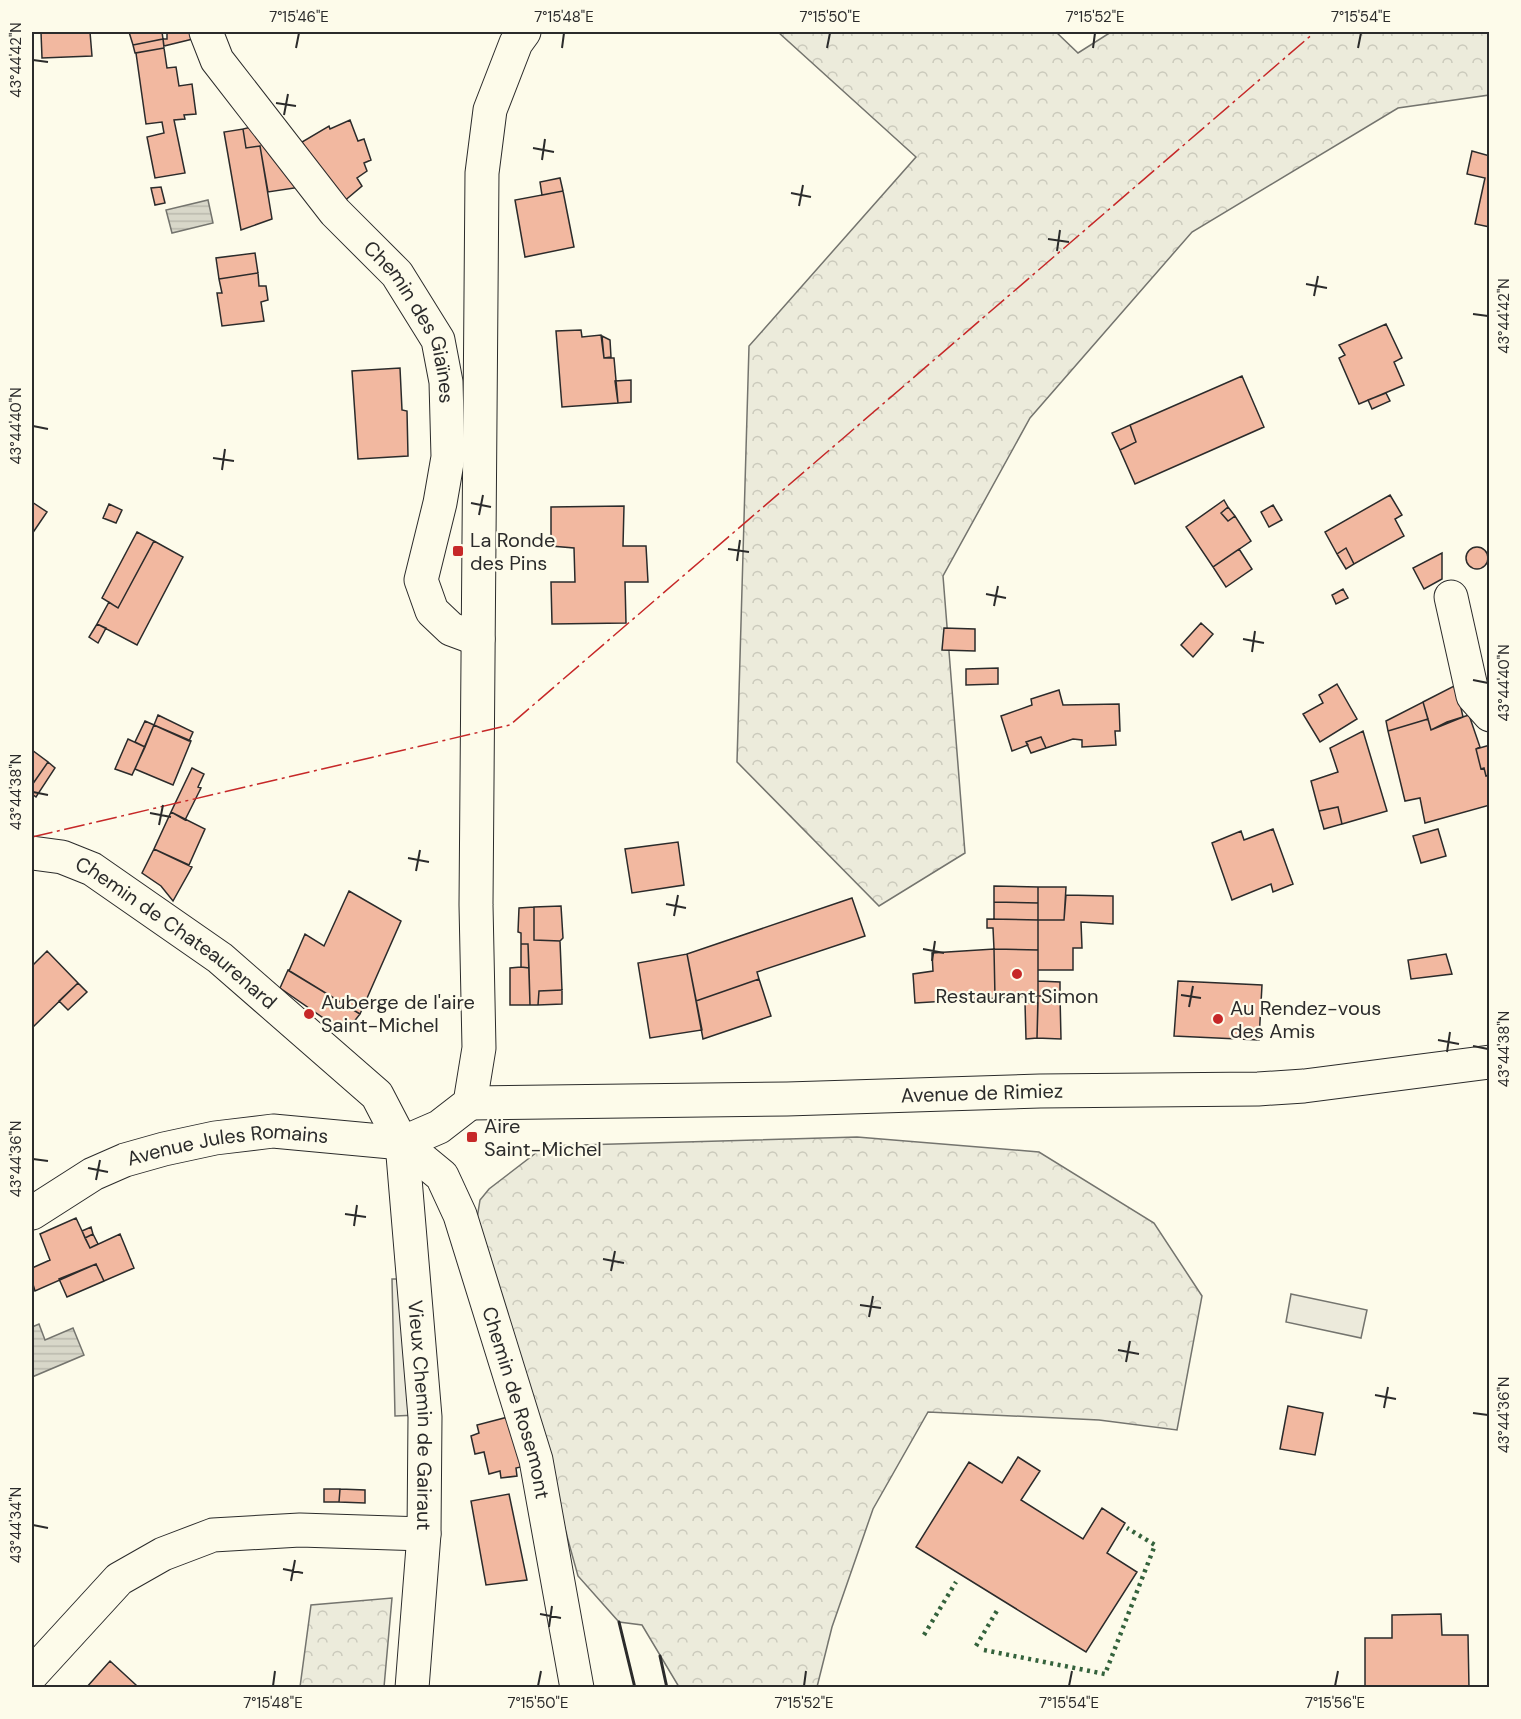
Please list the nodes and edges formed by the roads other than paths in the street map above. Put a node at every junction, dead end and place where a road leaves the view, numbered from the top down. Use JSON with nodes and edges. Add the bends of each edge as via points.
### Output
{"nodes":[{"id":1,"x":206,"y":32,"type":"edge"},
{"id":2,"x":524,"y":32,"type":"edge"},
{"id":3,"x":1451,"y":597,"type":"dead end"},
{"id":4,"x":478,"y":639,"type":"junction"},
{"id":5,"x":1490,"y":715,"type":"edge"},
{"id":6,"x":32,"y":853,"type":"edge"},
{"id":7,"x":1490,"y":1062,"type":"edge"},
{"id":8,"x":470,"y":1103,"type":"junction"},
{"id":9,"x":402,"y":1143,"type":"junction"},
{"id":10,"x":32,"y":1213,"type":"edge"},
{"id":11,"x":424,"y":1534,"type":"junction"},
{"id":12,"x":32,"y":1674,"type":"edge"},
{"id":13,"x":412,"y":1688,"type":"edge"},
{"id":14,"x":577,"y":1688,"type":"edge"}],
"edges":[{"from":1,"to":4,"type":"street","name":"Chemin des Giaïnes","via":[[217,60],[335,212],[397,274],[438,340],[446,382],[448,457],[421,580],[432,611],[451,629]]},
{"from":2,"to":4,"type":"street","via":[[490,110],[482,173]]},
{"from":3,"to":5,"type":"street","via":[[1473,696]]},
{"from":4,"to":8,"type":"street","via":[[479,1048]]},
{"from":6,"to":9,"type":"street","name":"Chemin de Chateaurenard","via":[[62,857],[92,869],[220,958],[377,1095]]},
{"from":7,"to":8,"type":"street","name":"Avenue de Rimiez","via":[[1258,1089]]},
{"from":8,"to":9,"type":"street","via":[[440,1127]]},
{"from":9,"to":10,"type":"street","name":"Avenue Jules Romains","via":[[273,1131],[215,1138],[125,1160],[93,1174]]},
{"from":9,"to":11,"type":"street","name":"Vieux Chemin de Gairaut","via":[[425,1416]]},
{"from":9,"to":14,"type":"street","name":"Chemin de Rosemont","via":[[442,1176],[460,1215],[536,1460]]},
{"from":11,"to":12,"type":"street","via":[[300,1530],[213,1535],[162,1554],[119,1580]]},
{"from":11,"to":13,"type":"street","name":"Vieux Chemin de Gairaut"}]}
